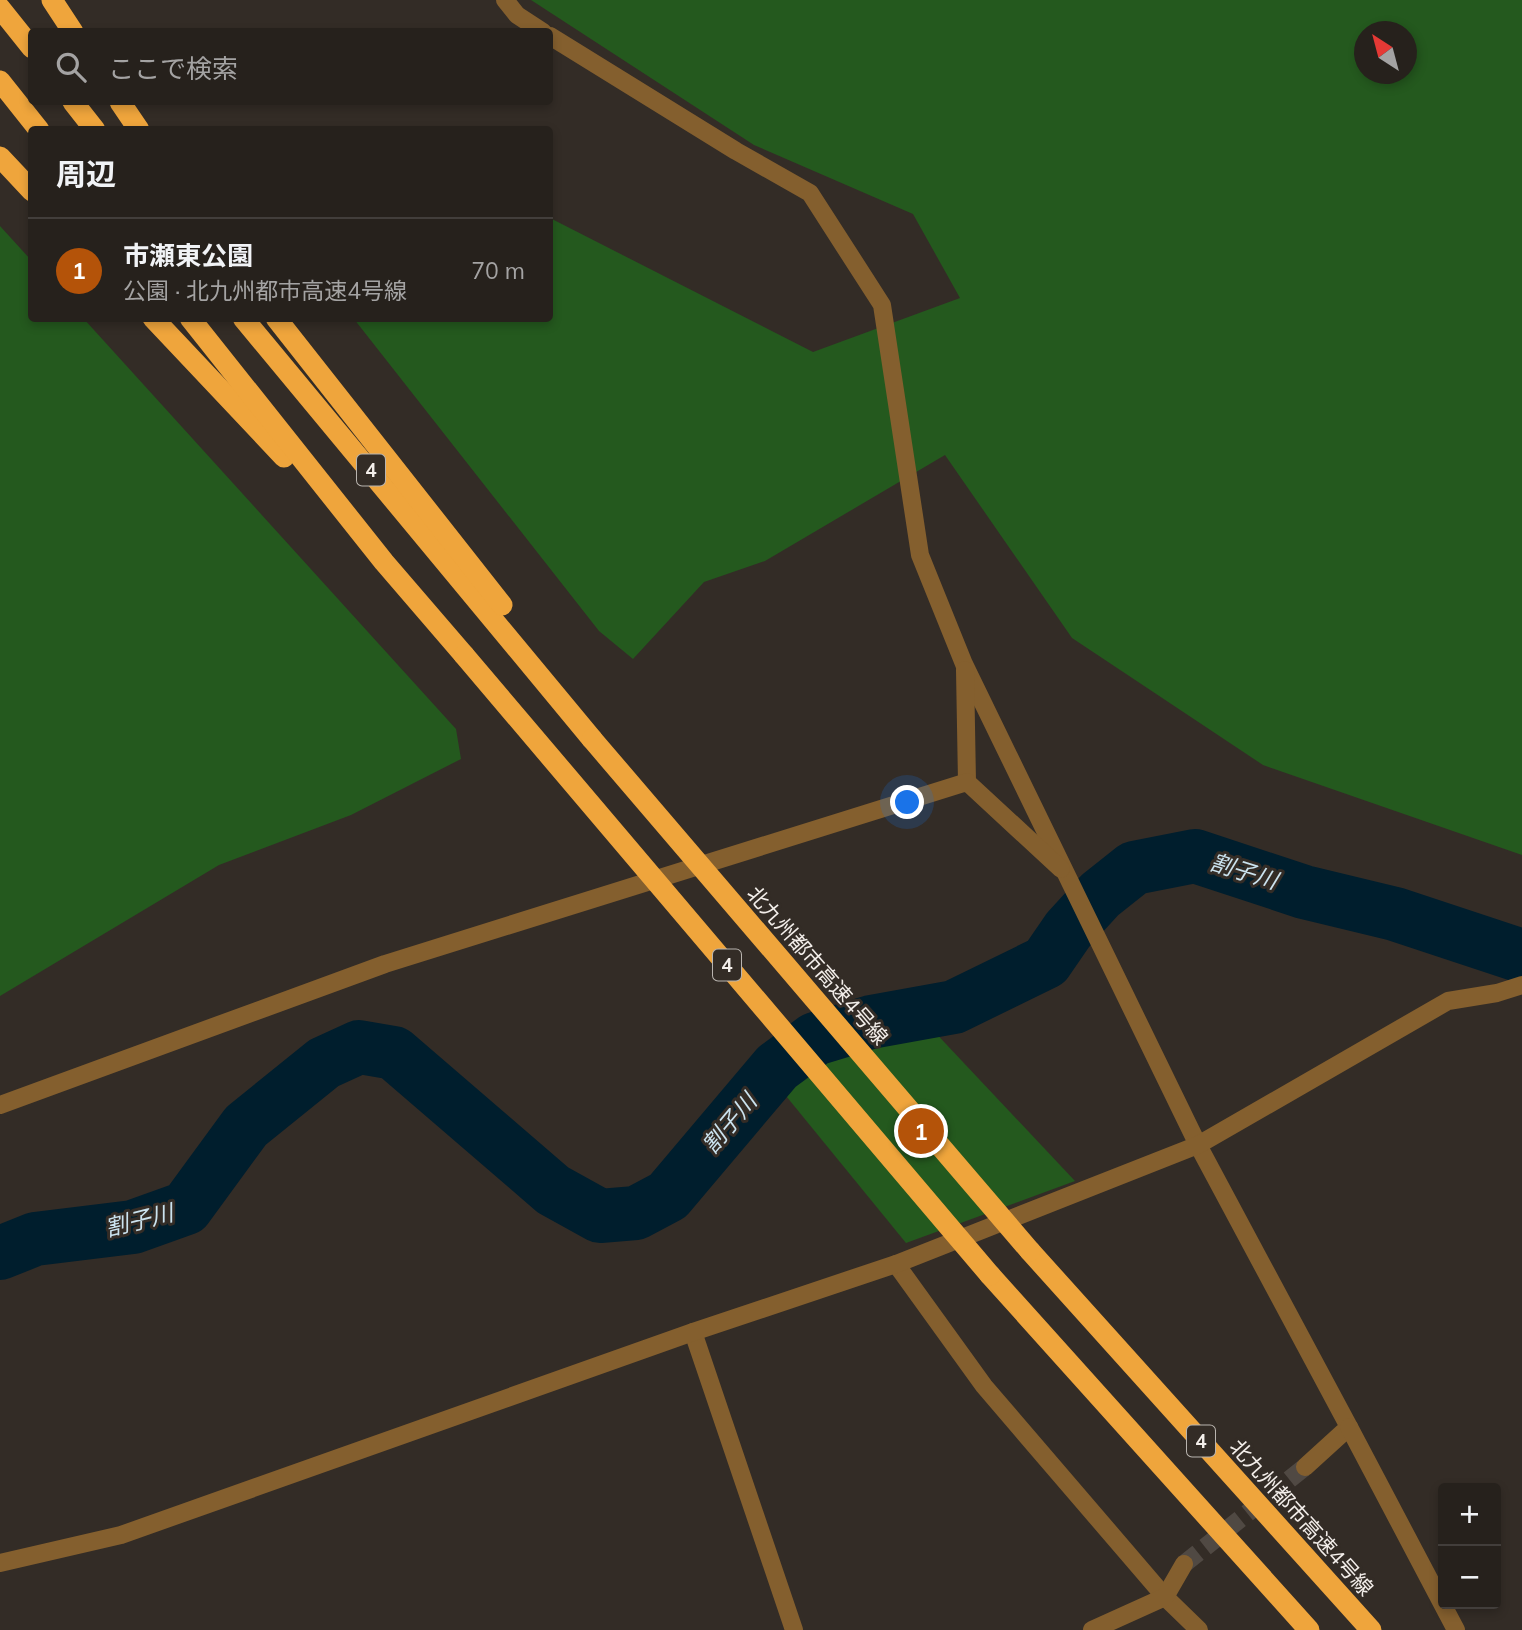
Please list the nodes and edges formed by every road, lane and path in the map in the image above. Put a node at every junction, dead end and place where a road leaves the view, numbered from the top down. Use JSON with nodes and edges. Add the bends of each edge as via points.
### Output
{"nodes":[{"id":1,"x":52,"y":0,"type":"edge"},
{"id":2,"x":505,"y":0,"type":"edge"},
{"id":3,"x":0,"y":8,"type":"edge"},
{"id":4,"x":70,"y":28,"type":"edge"},
{"id":5,"x":536,"y":28,"type":"edge"},
{"id":6,"x":553,"y":38,"type":"edge"},
{"id":7,"x":28,"y":43,"type":"edge"},
{"id":8,"x":0,"y":81,"type":"edge"},
{"id":9,"x":75,"y":105,"type":"edge"},
{"id":10,"x":122,"y":105,"type":"edge"},
{"id":11,"x":35,"y":126,"type":"edge"},
{"id":12,"x":92,"y":126,"type":"edge"},
{"id":13,"x":136,"y":126,"type":"edge"},
{"id":14,"x":0,"y":158,"type":"edge"},
{"id":15,"x":28,"y":187,"type":"edge"},
{"id":16,"x":157,"y":322,"type":"edge"},
{"id":17,"x":193,"y":322,"type":"edge"},
{"id":18,"x":246,"y":322,"type":"edge"},
{"id":19,"x":279,"y":322,"type":"edge"},
{"id":20,"x":384,"y":562,"type":"junction"},
{"id":21,"x":503,"y":618,"type":"junction"},
{"id":22,"x":964,"y":664,"type":"junction"},
{"id":23,"x":967,"y":782,"type":"junction"},
{"id":24,"x":1069,"y":877,"type":"junction"},
{"id":25,"x":1522,"y":985,"type":"edge"},
{"id":26,"x":1497,"y":993,"type":"junction"},
{"id":27,"x":1522,"y":996,"type":"edge"},
{"id":28,"x":0,"y":1105,"type":"edge"},
{"id":29,"x":1198,"y":1145,"type":"junction"},
{"id":30,"x":896,"y":1264,"type":"junction"},
{"id":31,"x":693,"y":1332,"type":"junction"},
{"id":32,"x":1349,"y":1427,"type":"junction"},
{"id":33,"x":1305,"y":1467,"type":"tunnel mouth"},
{"id":34,"x":0,"y":1563,"type":"edge"},
{"id":35,"x":1184,"y":1564,"type":"tunnel mouth"},
{"id":36,"x":1165,"y":1597,"type":"junction"},
{"id":37,"x":794,"y":1630,"type":"edge"},
{"id":38,"x":1092,"y":1630,"type":"edge"},
{"id":39,"x":1199,"y":1630,"type":"edge"},
{"id":40,"x":1309,"y":1630,"type":"edge"},
{"id":41,"x":1371,"y":1630,"type":"edge"},
{"id":42,"x":1456,"y":1630,"type":"edge"}],
"edges":[{"from":1,"to":4,"type":"highway"},
{"from":2,"to":5,"type":"street","via":[[517,16]]},
{"from":3,"to":7,"type":"highway"},
{"from":6,"to":22,"type":"street","via":[[810,193],[882,305],[920,555]]},
{"from":8,"to":11,"type":"highway"},
{"from":9,"to":12,"type":"highway"},
{"from":10,"to":13,"type":"highway"},
{"from":14,"to":15,"type":"highway"},
{"from":16,"to":20,"type":"highway"},
{"from":17,"to":20,"type":"highway","number":"4"},
{"from":18,"to":21,"type":"highway","name":"北九州都市高速4号線","number":"4"},
{"from":19,"to":21,"type":"highway"},
{"from":20,"to":40,"type":"highway","number":"4","bridge":true,"via":[[990,1275]]},
{"from":21,"to":41,"type":"highway","name":"北九州都市高速4号線","number":"4","bridge":true,"via":[[592,739],[1030,1251]]},
{"from":22,"to":23,"type":"street"},
{"from":22,"to":24,"type":"street"},
{"from":23,"to":24,"type":"street"},
{"from":23,"to":28,"type":"street","via":[[385,964]]},
{"from":24,"to":29,"type":"street"},
{"from":25,"to":26,"type":"street"},
{"from":26,"to":27,"type":"street"},
{"from":26,"to":29,"type":"street","via":[[1448,1001]]},
{"from":29,"to":30,"type":"street"},
{"from":29,"to":32,"type":"street"},
{"from":30,"to":31,"type":"street"},
{"from":30,"to":36,"type":"street","via":[[984,1386]]},
{"from":31,"to":34,"type":"street","via":[[121,1535]]},
{"from":31,"to":37,"type":"street"},
{"from":32,"to":33,"type":"street"},
{"from":32,"to":42,"type":"street"},
{"from":35,"to":36,"type":"street"},
{"from":36,"to":38,"type":"street"},
{"from":36,"to":39,"type":"street"}]}
